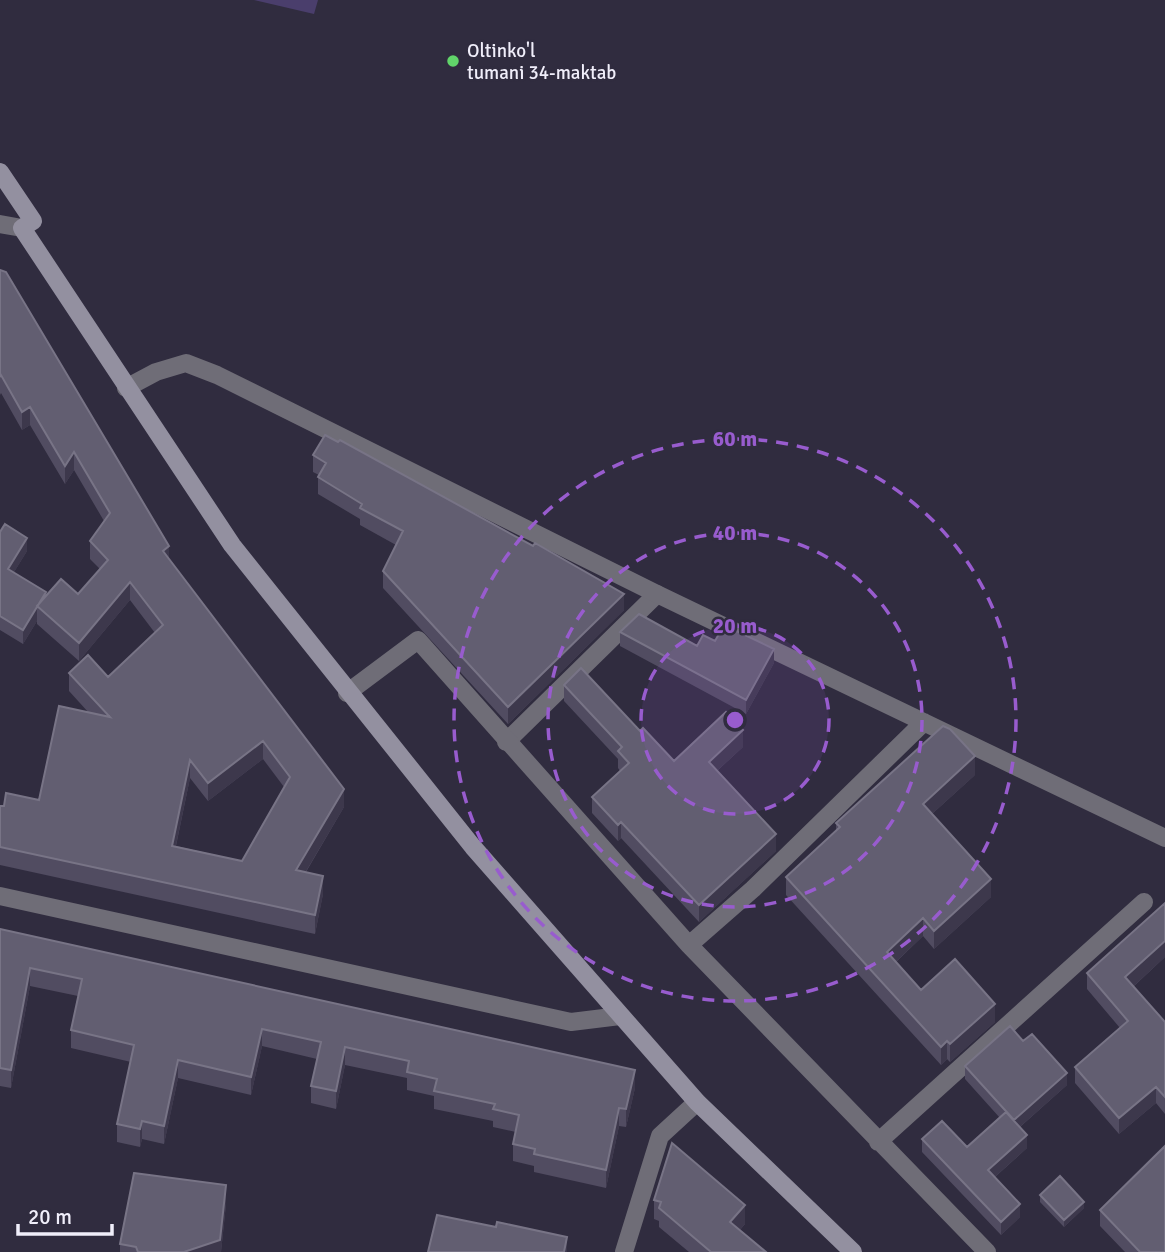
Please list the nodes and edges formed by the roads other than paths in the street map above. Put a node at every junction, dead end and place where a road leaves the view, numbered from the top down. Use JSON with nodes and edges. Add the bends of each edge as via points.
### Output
{"nodes":[{"id":1,"x":0,"y":172,"type":"edge"},
{"id":2,"x":0,"y":224,"type":"edge"},
{"id":3,"x":22,"y":228,"type":"junction"},
{"id":4,"x":127,"y":388,"type":"junction"},
{"id":5,"x":657,"y":594,"type":"junction"},
{"id":6,"x":348,"y":693,"type":"junction"},
{"id":7,"x":924,"y":722,"type":"junction"},
{"id":8,"x":506,"y":742,"type":"junction"},
{"id":9,"x":1165,"y":838,"type":"edge"},
{"id":10,"x":0,"y":896,"type":"edge"},
{"id":11,"x":1144,"y":902,"type":"dead end"},
{"id":12,"x":689,"y":945,"type":"junction"},
{"id":13,"x":620,"y":1016,"type":"junction"},
{"id":14,"x":696,"y":1102,"type":"junction"},
{"id":15,"x":878,"y":1142,"type":"junction"},
{"id":16,"x":624,"y":1252,"type":"edge"},
{"id":17,"x":853,"y":1252,"type":"edge"},
{"id":18,"x":987,"y":1252,"type":"edge"}],
"edges":[{"from":1,"to":3,"type":"street","via":[[33,221]]},
{"from":2,"to":3,"type":"street"},
{"from":3,"to":4,"type":"street"},
{"from":4,"to":5,"type":"street","via":[[186,363],[217,375]]},
{"from":4,"to":6,"type":"street","via":[[232,545]]},
{"from":5,"to":7,"type":"street"},
{"from":5,"to":8,"type":"street"},
{"from":6,"to":8,"type":"street","via":[[418,640]]},
{"from":6,"to":13,"type":"street","via":[[473,847]]},
{"from":7,"to":9,"type":"street"},
{"from":7,"to":12,"type":"street"},
{"from":8,"to":12,"type":"street"},
{"from":10,"to":13,"type":"street","via":[[570,1022]]},
{"from":11,"to":15,"type":"street"},
{"from":12,"to":15,"type":"street"},
{"from":13,"to":14,"type":"street"},
{"from":14,"to":16,"type":"street","via":[[660,1136]]},
{"from":14,"to":17,"type":"street"},
{"from":15,"to":18,"type":"street"}]}
